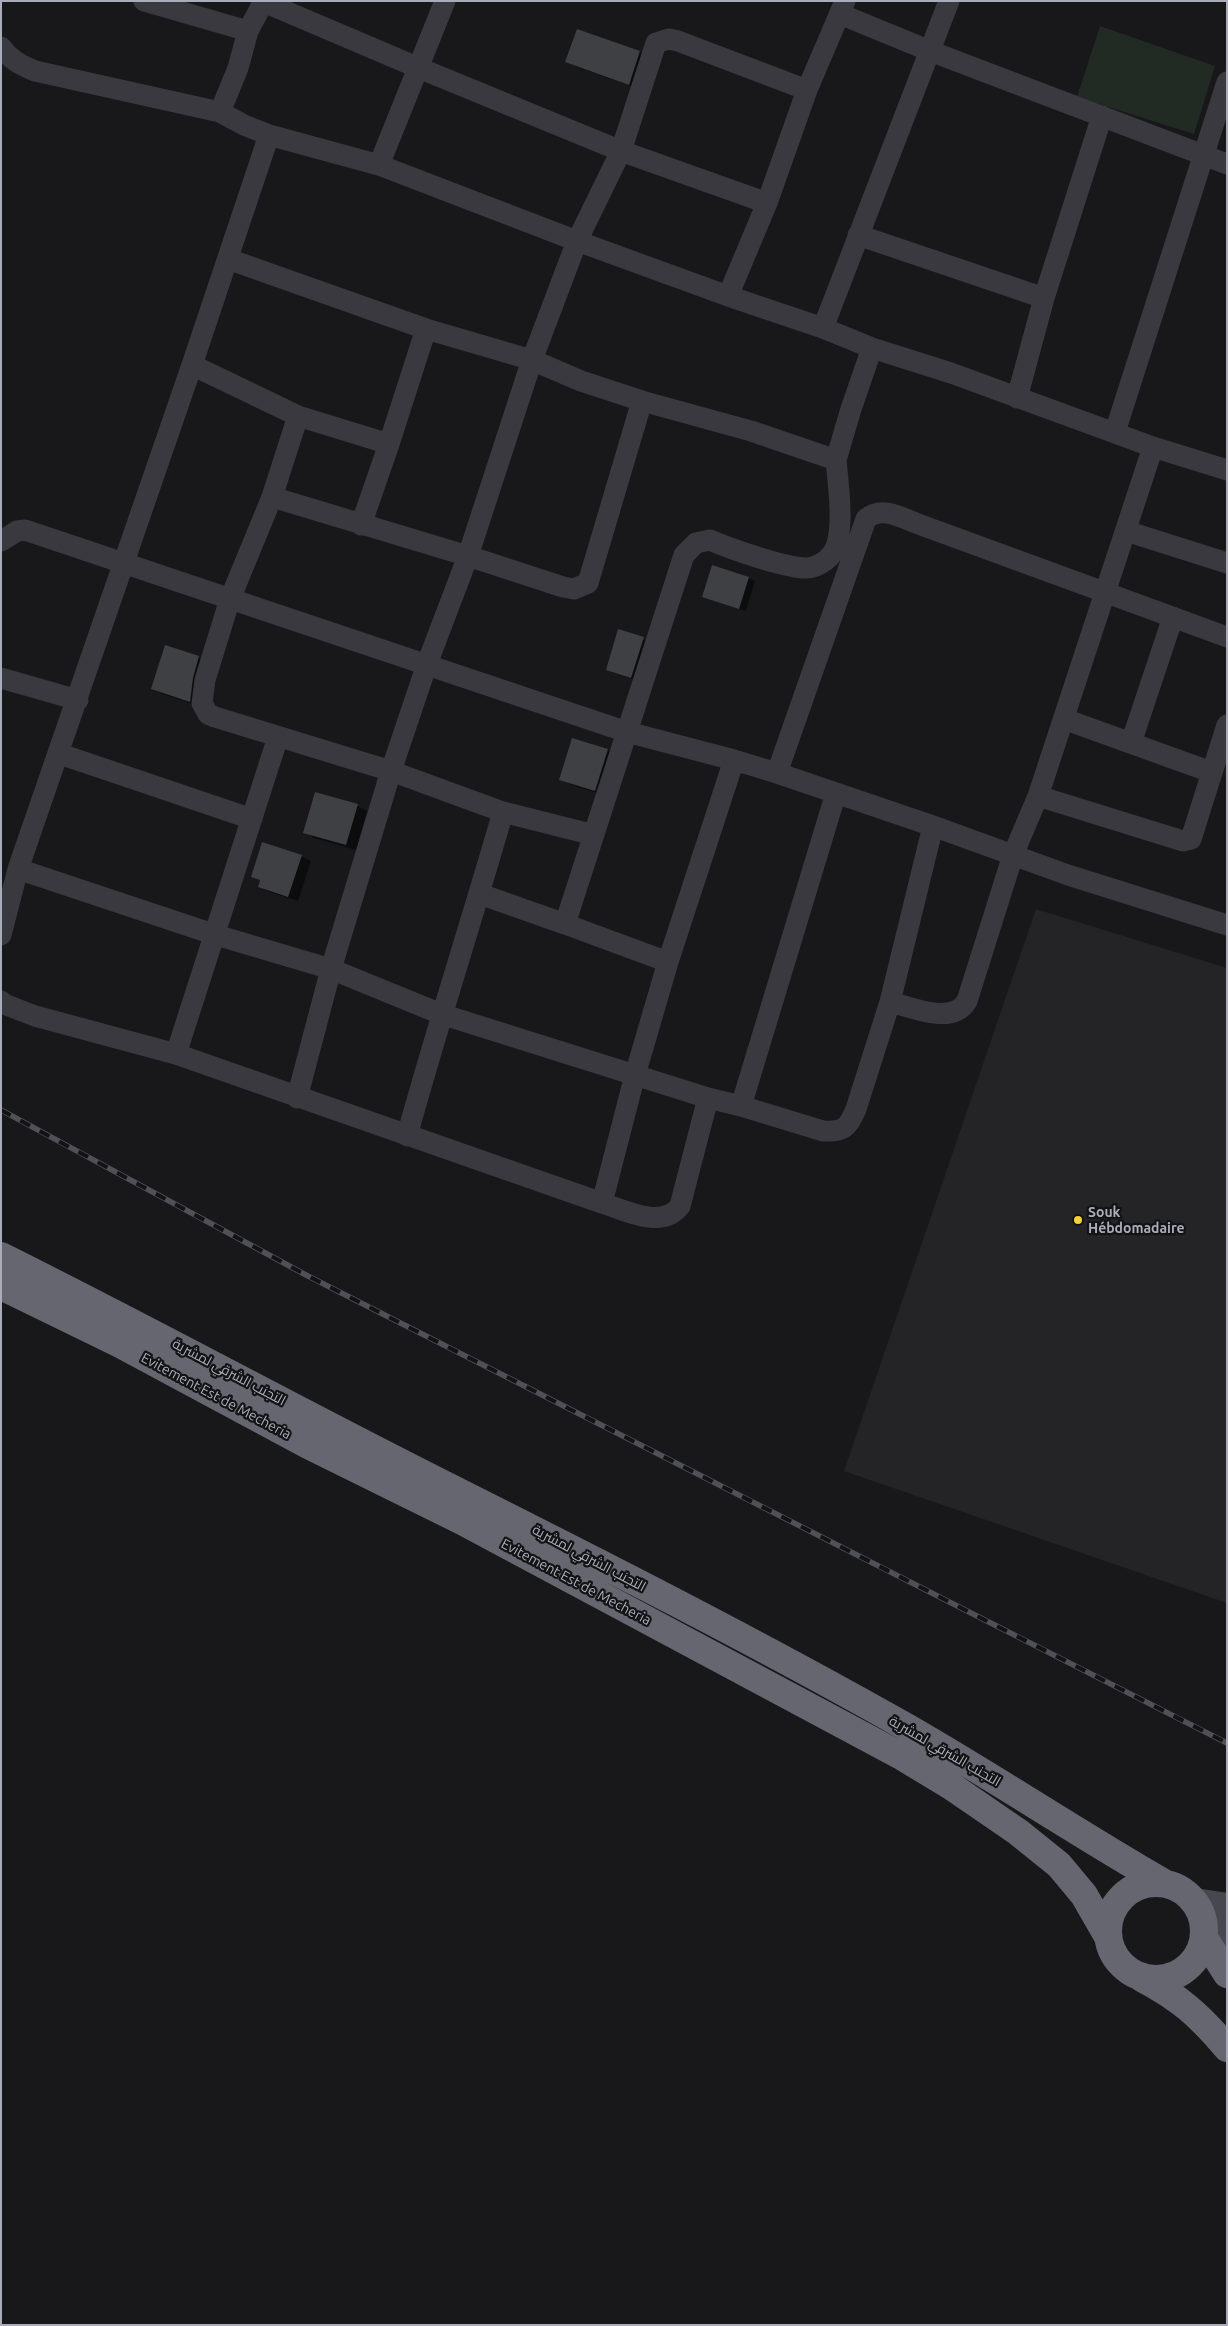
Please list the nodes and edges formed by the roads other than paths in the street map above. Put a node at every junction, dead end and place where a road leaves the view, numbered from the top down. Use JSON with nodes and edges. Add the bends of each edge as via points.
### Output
{"nodes":[{"id":1,"x":144,"y":1,"type":"edge"},
{"id":2,"x":264,"y":1,"type":"edge"},
{"id":3,"x":445,"y":1,"type":"edge"},
{"id":4,"x":949,"y":1,"type":"edge"},
{"id":5,"x":843,"y":8,"type":"edge"},
{"id":6,"x":248,"y":31,"type":"junction"},
{"id":7,"x":1,"y":47,"type":"edge"},
{"id":8,"x":930,"y":51,"type":"junction"},
{"id":9,"x":419,"y":68,"type":"junction"},
{"id":10,"x":1227,"y":82,"type":"edge"},
{"id":11,"x":806,"y":90,"type":"junction"},
{"id":12,"x":220,"y":112,"type":"junction"},
{"id":13,"x":1102,"y":116,"type":"junction"},
{"id":14,"x":269,"y":135,"type":"junction"},
{"id":15,"x":622,"y":151,"type":"junction"},
{"id":16,"x":1202,"y":156,"type":"junction"},
{"id":17,"x":1227,"y":164,"type":"edge"},
{"id":18,"x":379,"y":165,"type":"junction"},
{"id":19,"x":767,"y":203,"type":"junction"},
{"id":20,"x":858,"y":235,"type":"junction"},
{"id":21,"x":577,"y":242,"type":"junction"},
{"id":22,"x":228,"y":259,"type":"junction"},
{"id":23,"x":728,"y":296,"type":"junction"},
{"id":24,"x":1044,"y":298,"type":"junction"},
{"id":25,"x":823,"y":328,"type":"junction"},
{"id":26,"x":426,"y":329,"type":"junction"},
{"id":27,"x":872,"y":348,"type":"junction"},
{"id":28,"x":532,"y":360,"type":"junction"},
{"id":29,"x":192,"y":365,"type":"junction"},
{"id":30,"x":1017,"y":398,"type":"junction"},
{"id":31,"x":642,"y":401,"type":"junction"},
{"id":32,"x":298,"y":416,"type":"junction"},
{"id":33,"x":1115,"y":432,"type":"junction"},
{"id":34,"x":389,"y":444,"type":"junction"},
{"id":35,"x":1153,"y":447,"type":"junction"},
{"id":36,"x":836,"y":460,"type":"junction"},
{"id":37,"x":1227,"y":470,"type":"edge"},
{"id":38,"x":272,"y":497,"type":"junction"},
{"id":39,"x":360,"y":525,"type":"junction"},
{"id":40,"x":1126,"y":531,"type":"junction"},
{"id":41,"x":1,"y":541,"type":"edge"},
{"id":42,"x":468,"y":556,"type":"junction"},
{"id":43,"x":124,"y":563,"type":"junction"},
{"id":44,"x":1227,"y":564,"type":"edge"},
{"id":45,"x":1104,"y":591,"type":"junction"},
{"id":46,"x":230,"y":598,"type":"junction"},
{"id":47,"x":1173,"y":617,"type":"junction"},
{"id":48,"x":1227,"y":637,"type":"edge"},
{"id":49,"x":427,"y":664,"type":"junction"},
{"id":50,"x":1,"y":678,"type":"edge"},
{"id":51,"x":78,"y":700,"type":"junction"},
{"id":52,"x":1064,"y":719,"type":"junction"},
{"id":53,"x":1227,"y":725,"type":"edge"},
{"id":54,"x":628,"y":732,"type":"junction"},
{"id":55,"x":278,"y":737,"type":"junction"},
{"id":56,"x":1131,"y":743,"type":"junction"},
{"id":57,"x":60,"y":754,"type":"junction"},
{"id":58,"x":734,"y":760,"type":"junction"},
{"id":59,"x":391,"y":771,"type":"junction"},
{"id":60,"x":1211,"y":772,"type":"junction"},
{"id":61,"x":777,"y":774,"type":"junction"},
{"id":62,"x":836,"y":793,"type":"junction"},
{"id":63,"x":1038,"y":796,"type":"junction"},
{"id":64,"x":503,"y":812,"type":"junction"},
{"id":65,"x":252,"y":819,"type":"junction"},
{"id":66,"x":933,"y":826,"type":"junction"},
{"id":67,"x":594,"y":835,"type":"junction"},
{"id":68,"x":1013,"y":855,"type":"junction"},
{"id":69,"x":18,"y":869,"type":"junction"},
{"id":70,"x":480,"y":894,"type":"junction"},
{"id":71,"x":565,"y":924,"type":"junction"},
{"id":72,"x":1227,"y":925,"type":"edge"},
{"id":73,"x":1,"y":935,"type":"edge"},
{"id":74,"x":216,"y":935,"type":"junction"},
{"id":75,"x":668,"y":962,"type":"junction"},
{"id":76,"x":331,"y":970,"type":"junction"},
{"id":77,"x":1,"y":1001,"type":"edge"},
{"id":78,"x":890,"y":1002,"type":"junction"},
{"id":79,"x":441,"y":1014,"type":"junction"},
{"id":80,"x":176,"y":1054,"type":"junction"},
{"id":81,"x":635,"y":1075,"type":"junction"},
{"id":82,"x":297,"y":1098,"type":"junction"},
{"id":83,"x":708,"y":1098,"type":"junction"},
{"id":84,"x":741,"y":1106,"type":"junction"},
{"id":85,"x":407,"y":1136,"type":"junction"},
{"id":86,"x":602,"y":1203,"type":"junction"},
{"id":87,"x":1,"y":1256,"type":"edge"},
{"id":88,"x":1,"y":1286,"type":"edge"},
{"id":89,"x":1164,"y":1883,"type":"junction"},
{"id":90,"x":1227,"y":1907,"type":"edge"},
{"id":91,"x":1207,"y":1926,"type":"edge"},
{"id":92,"x":1107,"y":1935,"type":"junction"},
{"id":93,"x":1227,"y":1974,"type":"edge"},
{"id":94,"x":1136,"y":1975,"type":"junction"},
{"id":95,"x":1227,"y":2048,"type":"edge"}],
"edges":[{"from":1,"to":6,"type":"street"},
{"from":2,"to":6,"type":"street"},
{"from":2,"to":9,"type":"street"},
{"from":3,"to":9,"type":"street"},
{"from":4,"to":8,"type":"street"},
{"from":5,"to":8,"type":"street"},
{"from":5,"to":11,"type":"street"},
{"from":6,"to":12,"type":"street","via":[[238,68]]},
{"from":7,"to":12,"type":"street","via":[[19,64],[35,70]]},
{"from":8,"to":13,"type":"street"},
{"from":8,"to":20,"type":"street"},
{"from":9,"to":15,"type":"street"},
{"from":9,"to":18,"type":"street"},
{"from":10,"to":16,"type":"street"},
{"from":11,"to":15,"type":"street","via":[[678,41],[662,40],[656,43],[651,56]]},
{"from":11,"to":19,"type":"street"},
{"from":12,"to":14,"type":"street"},
{"from":13,"to":16,"type":"street"},
{"from":13,"to":24,"type":"street"},
{"from":14,"to":18,"type":"street"},
{"from":14,"to":22,"type":"street"},
{"from":15,"to":19,"type":"street"},
{"from":15,"to":21,"type":"street"},
{"from":16,"to":17,"type":"street"},
{"from":16,"to":33,"type":"street"},
{"from":18,"to":21,"type":"street"},
{"from":19,"to":23,"type":"street"},
{"from":20,"to":24,"type":"street"},
{"from":20,"to":25,"type":"street"},
{"from":21,"to":23,"type":"street"},
{"from":21,"to":28,"type":"street"},
{"from":22,"to":26,"type":"street"},
{"from":22,"to":29,"type":"street"},
{"from":23,"to":25,"type":"street"},
{"from":24,"to":30,"type":"street"},
{"from":25,"to":27,"type":"street"},
{"from":26,"to":28,"type":"street"},
{"from":26,"to":34,"type":"street"},
{"from":27,"to":30,"type":"street"},
{"from":27,"to":36,"type":"street"},
{"from":28,"to":31,"type":"street"},
{"from":28,"to":42,"type":"street"},
{"from":29,"to":32,"type":"street"},
{"from":29,"to":43,"type":"street"},
{"from":30,"to":33,"type":"street"},
{"from":31,"to":36,"type":"street","via":[[751,431]]},
{"from":31,"to":42,"type":"street","via":[[588,583],[574,588],[563,587]]},
{"from":32,"to":34,"type":"street"},
{"from":32,"to":38,"type":"street"},
{"from":33,"to":35,"type":"street"},
{"from":34,"to":39,"type":"street"},
{"from":35,"to":37,"type":"street"},
{"from":35,"to":40,"type":"street"},
{"from":36,"to":54,"type":"street","via":[[840,508],[837,540],[832,554],[821,564],[807,568],[792,567],[710,540],[702,540],[689,548],[684,555]]},
{"from":38,"to":39,"type":"street"},
{"from":38,"to":46,"type":"street"},
{"from":39,"to":42,"type":"street"},
{"from":40,"to":44,"type":"street"},
{"from":40,"to":45,"type":"street"},
{"from":41,"to":43,"type":"street","via":[[16,530],[25,530]]},
{"from":42,"to":49,"type":"street"},
{"from":43,"to":46,"type":"street"},
{"from":43,"to":51,"type":"street"},
{"from":45,"to":47,"type":"street"},
{"from":45,"to":52,"type":"street"},
{"from":45,"to":61,"type":"street","via":[[887,513],[871,515],[866,519]]},
{"from":46,"to":49,"type":"street"},
{"from":46,"to":55,"type":"street","via":[[202,703],[208,714],[214,717]]},
{"from":47,"to":48,"type":"street"},
{"from":47,"to":56,"type":"street"},
{"from":49,"to":54,"type":"street"},
{"from":49,"to":59,"type":"street"},
{"from":50,"to":51,"type":"street"},
{"from":51,"to":57,"type":"street"},
{"from":52,"to":56,"type":"street"},
{"from":52,"to":63,"type":"street"},
{"from":53,"to":60,"type":"street"},
{"from":54,"to":58,"type":"street"},
{"from":54,"to":67,"type":"street"},
{"from":55,"to":59,"type":"street"},
{"from":55,"to":65,"type":"street"},
{"from":56,"to":60,"type":"street"},
{"from":57,"to":65,"type":"street"},
{"from":57,"to":69,"type":"street"},
{"from":58,"to":61,"type":"street"},
{"from":58,"to":75,"type":"street"},
{"from":59,"to":64,"type":"street"},
{"from":59,"to":76,"type":"street"},
{"from":60,"to":63,"type":"street","via":[[1191,839],[1183,842]]},
{"from":61,"to":62,"type":"street"},
{"from":62,"to":66,"type":"street"},
{"from":62,"to":84,"type":"street"},
{"from":63,"to":68,"type":"street"},
{"from":64,"to":67,"type":"street"},
{"from":64,"to":70,"type":"street"},
{"from":65,"to":74,"type":"street"},
{"from":66,"to":68,"type":"street"},
{"from":66,"to":78,"type":"street"},
{"from":67,"to":71,"type":"street"},
{"from":68,"to":72,"type":"street"},
{"from":68,"to":78,"type":"street","via":[[964,1007],[957,1012],[940,1014]]},
{"from":69,"to":73,"type":"street"},
{"from":69,"to":74,"type":"street"},
{"from":70,"to":71,"type":"street"},
{"from":70,"to":79,"type":"street"},
{"from":71,"to":75,"type":"street"},
{"from":74,"to":76,"type":"street"},
{"from":74,"to":80,"type":"street"},
{"from":75,"to":81,"type":"street"},
{"from":76,"to":79,"type":"street"},
{"from":76,"to":82,"type":"street"},
{"from":77,"to":80,"type":"street","via":[[35,1016]]},
{"from":78,"to":84,"type":"street","via":[[856,1109],[850,1123],[843,1129],[822,1131]]},
{"from":79,"to":81,"type":"street"},
{"from":79,"to":85,"type":"street"},
{"from":80,"to":82,"type":"street"},
{"from":81,"to":83,"type":"street"},
{"from":81,"to":86,"type":"street"},
{"from":82,"to":85,"type":"street"},
{"from":83,"to":84,"type":"street"},
{"from":83,"to":86,"type":"street","via":[[684,1194],[674,1214],[664,1218],[652,1217]]},
{"from":85,"to":86,"type":"street"},
{"from":87,"to":89,"type":"highway","name":"التجنب الشرقي لمشرية","via":[[553,1538],[784,1661],[1019,1793]]},
{"from":88,"to":92,"type":"highway","name":"Evitement Est de Mecheria","via":[[462,1521],[903,1757],[951,1786],[1059,1865],[1084,1895]]},
{"from":89,"to":91,"type":"highway","via":[[1181,1890]]},
{"from":89,"to":92,"type":"highway","via":[[1146,1883],[1130,1890],[1116,1902],[1109,1918]]},
{"from":90,"to":91,"type":"street"},
{"from":91,"to":93,"type":"highway"},
{"from":91,"to":94,"type":"highway","via":[[1198,1955],[1186,1968],[1171,1977],[1154,1980]]},
{"from":92,"to":94,"type":"highway","via":[[1112,1952],[1122,1966]]},
{"from":94,"to":95,"type":"highway","via":[[1172,1994]]}]}
